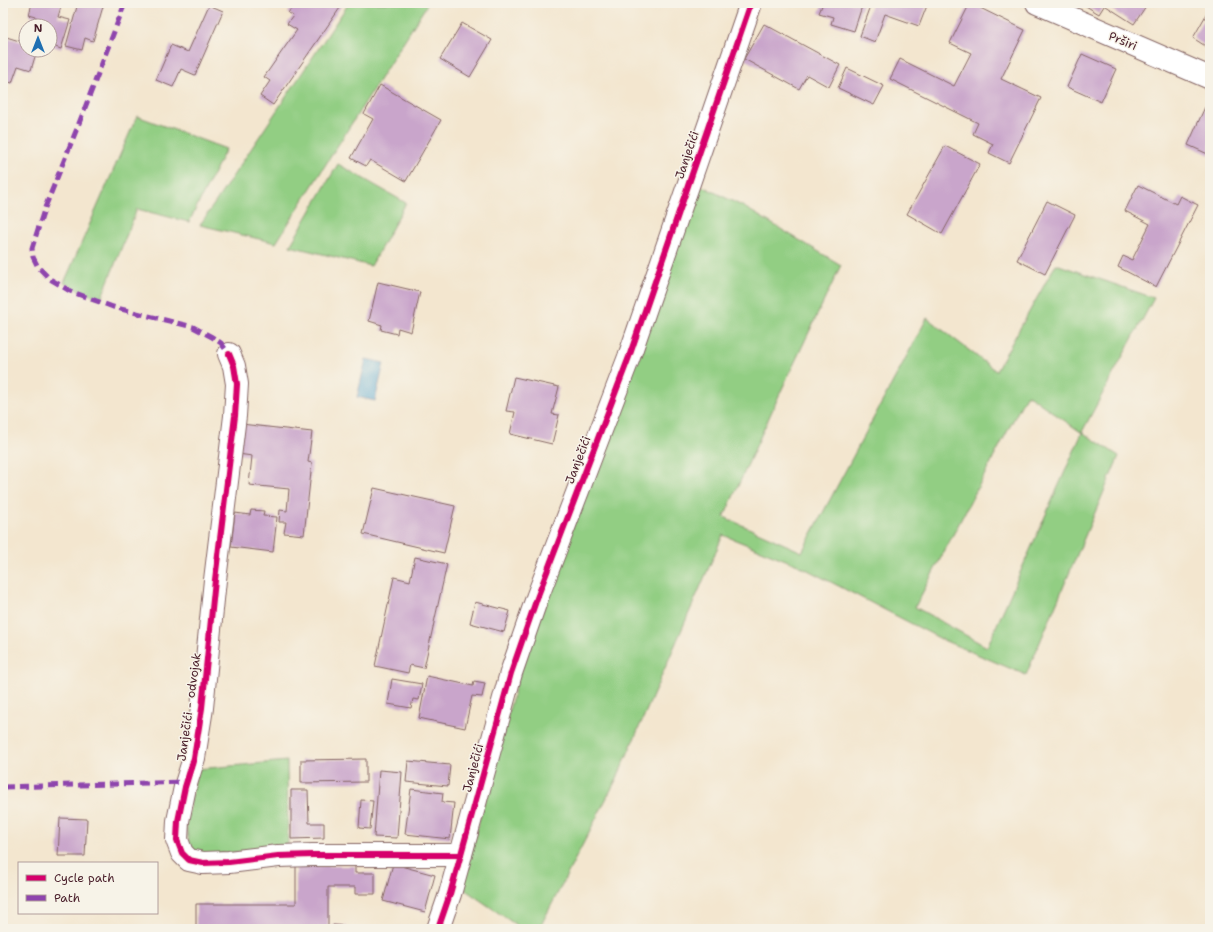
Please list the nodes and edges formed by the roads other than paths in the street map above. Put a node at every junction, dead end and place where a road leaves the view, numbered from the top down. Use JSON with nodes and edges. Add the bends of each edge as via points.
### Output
{"nodes":[{"id":1,"x":751,"y":3,"type":"edge"},
{"id":2,"x":1036,"y":3,"type":"edge"},
{"id":3,"x":1210,"y":78,"type":"edge"},
{"id":4,"x":229,"y":354,"type":"dead end"},
{"id":5,"x":461,"y":855,"type":"junction"},
{"id":6,"x":438,"y":929,"type":"edge"}],
"edges":[{"from":1,"to":5,"type":"street","name":"Janječići","via":[[629,357],[534,605],[510,677]]},
{"from":2,"to":3,"type":"street","name":"Prširi"},
{"from":4,"to":5,"type":"street","name":"Janječići - odvojak","via":[[237,384],[235,416],[202,708],[194,758],[178,821],[177,840],[182,853],[189,860],[203,863],[313,854]]},
{"from":5,"to":6,"type":"street","name":"Janječići"}]}
